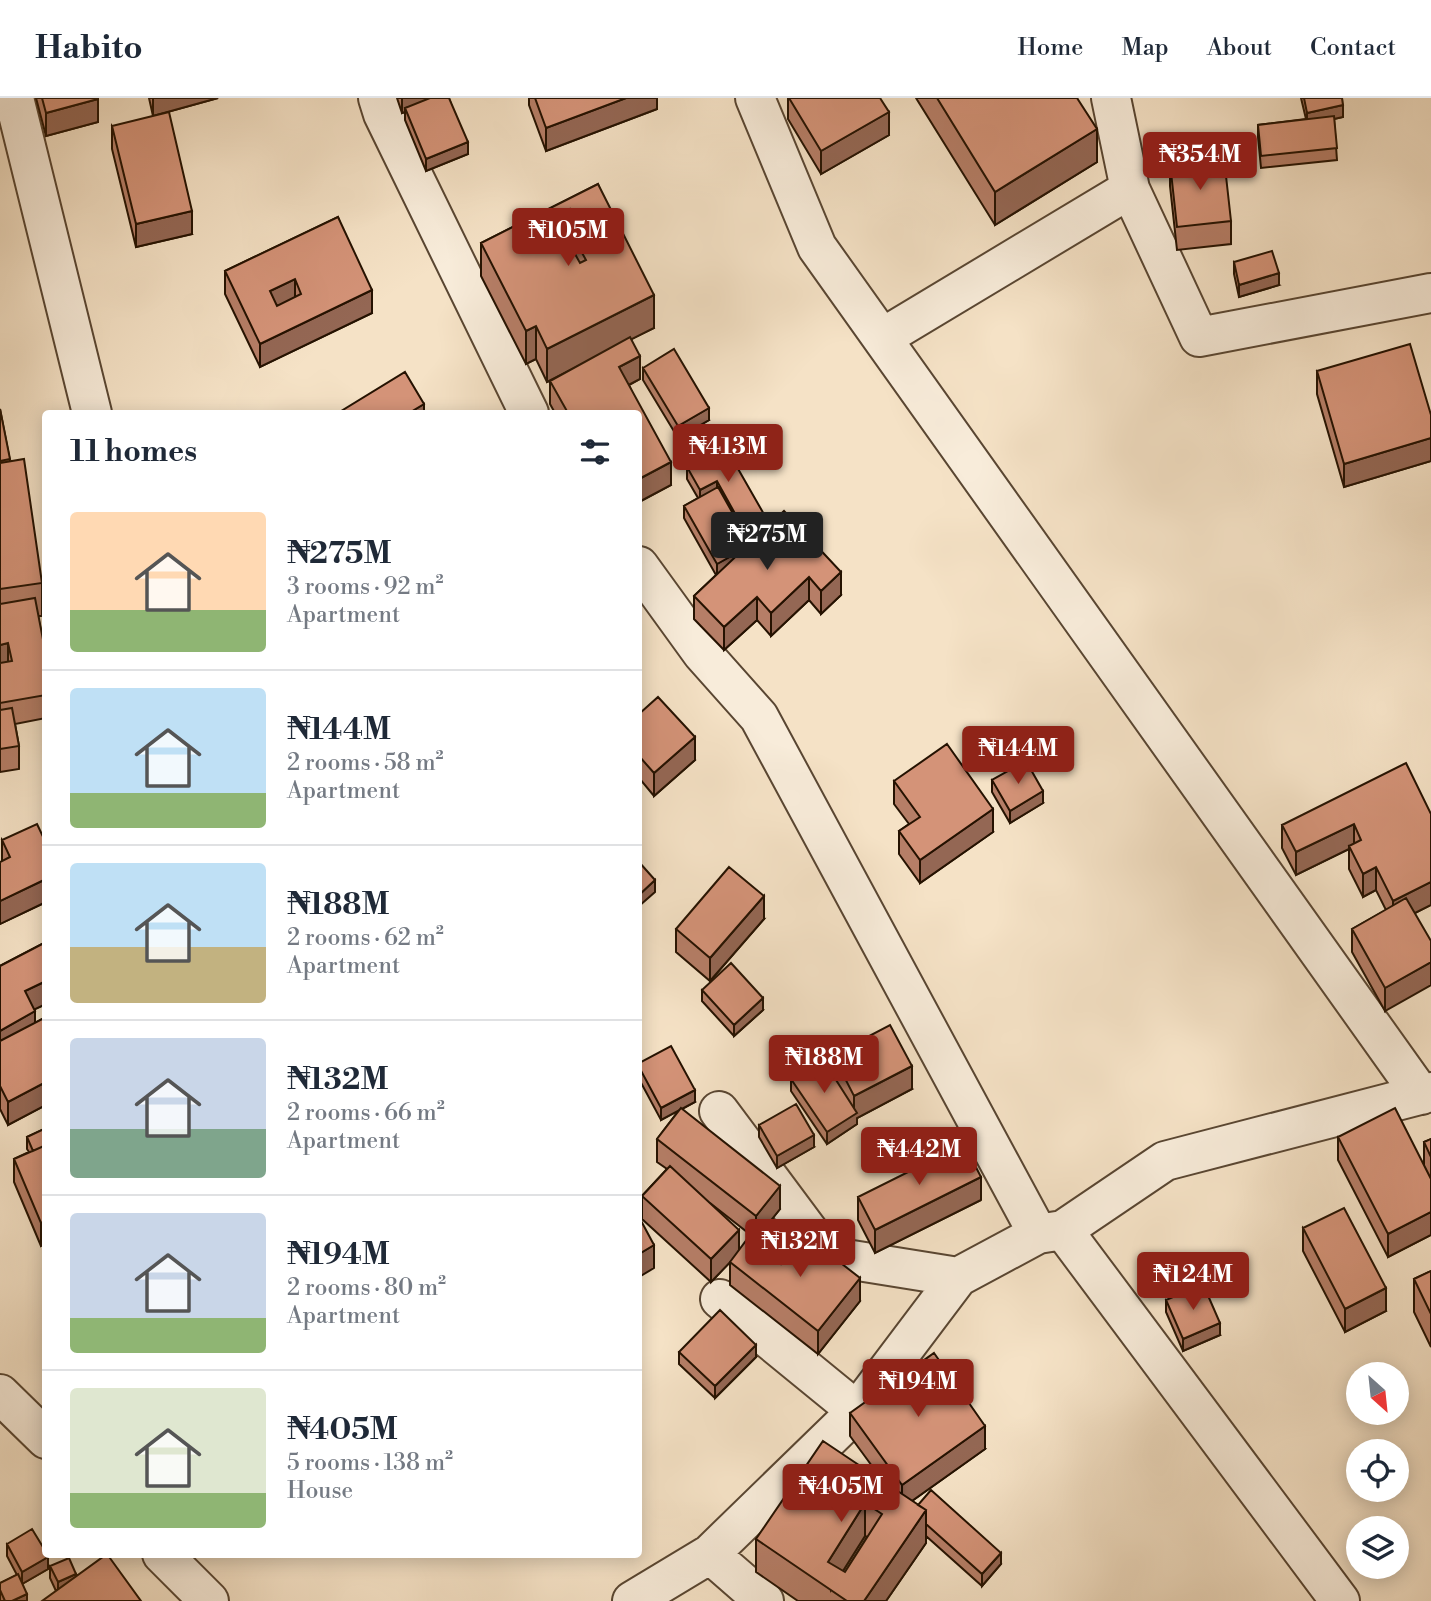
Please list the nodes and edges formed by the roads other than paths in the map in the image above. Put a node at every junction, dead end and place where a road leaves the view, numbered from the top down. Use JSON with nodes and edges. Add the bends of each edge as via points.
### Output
{"nodes":[{"id":1,"x":14,"y":98,"type":"edge"},
{"id":2,"x":379,"y":98,"type":"edge"},
{"id":3,"x":755,"y":98,"type":"edge"},
{"id":4,"x":1111,"y":98,"type":"edge"},
{"id":5,"x":1130,"y":188,"type":"junction"},
{"id":6,"x":1431,"y":293,"type":"edge"},
{"id":7,"x":882,"y":338,"type":"junction"},
{"id":8,"x":91,"y":410,"type":"edge"},
{"id":9,"x":528,"y":410,"type":"edge"},
{"id":10,"x":642,"y":572,"type":"edge"},
{"id":11,"x":1426,"y":1094,"type":"edge"},
{"id":12,"x":719,"y":1111,"type":"dead end"},
{"id":13,"x":1050,"y":1232,"type":"junction"},
{"id":14,"x":958,"y":1277,"type":"junction"},
{"id":15,"x":720,"y":1299,"type":"dead end"},
{"id":16,"x":0,"y":1394,"type":"edge"},
{"id":17,"x":856,"y":1411,"type":"junction"},
{"id":18,"x":42,"y":1435,"type":"edge"},
{"id":19,"x":710,"y":1553,"type":"junction"},
{"id":20,"x":166,"y":1558,"type":"edge"},
{"id":21,"x":209,"y":1601,"type":"edge"},
{"id":22,"x":632,"y":1601,"type":"edge"},
{"id":23,"x":764,"y":1601,"type":"edge"},
{"id":24,"x":1340,"y":1601,"type":"edge"}],
"edges":[{"from":1,"to":8,"type":"street"},
{"from":2,"to":9,"type":"street"},
{"from":3,"to":7,"type":"street","via":[[817,247]]},
{"from":4,"to":5,"type":"street"},
{"from":5,"to":6,"type":"street","via":[[1199,337]]},
{"from":5,"to":7,"type":"street"},
{"from":7,"to":11,"type":"street"},
{"from":10,"to":13,"type":"street","via":[[702,653],[758,717]]},
{"from":11,"to":13,"type":"street","via":[[1165,1161]]},
{"from":12,"to":14,"type":"street","via":[[827,1256]]},
{"from":13,"to":14,"type":"street"},
{"from":13,"to":24,"type":"street"},
{"from":14,"to":17,"type":"street"},
{"from":15,"to":17,"type":"street"},
{"from":16,"to":18,"type":"street"},
{"from":17,"to":19,"type":"street"},
{"from":19,"to":22,"type":"street"},
{"from":19,"to":23,"type":"street"},
{"from":20,"to":21,"type":"street"}]}
